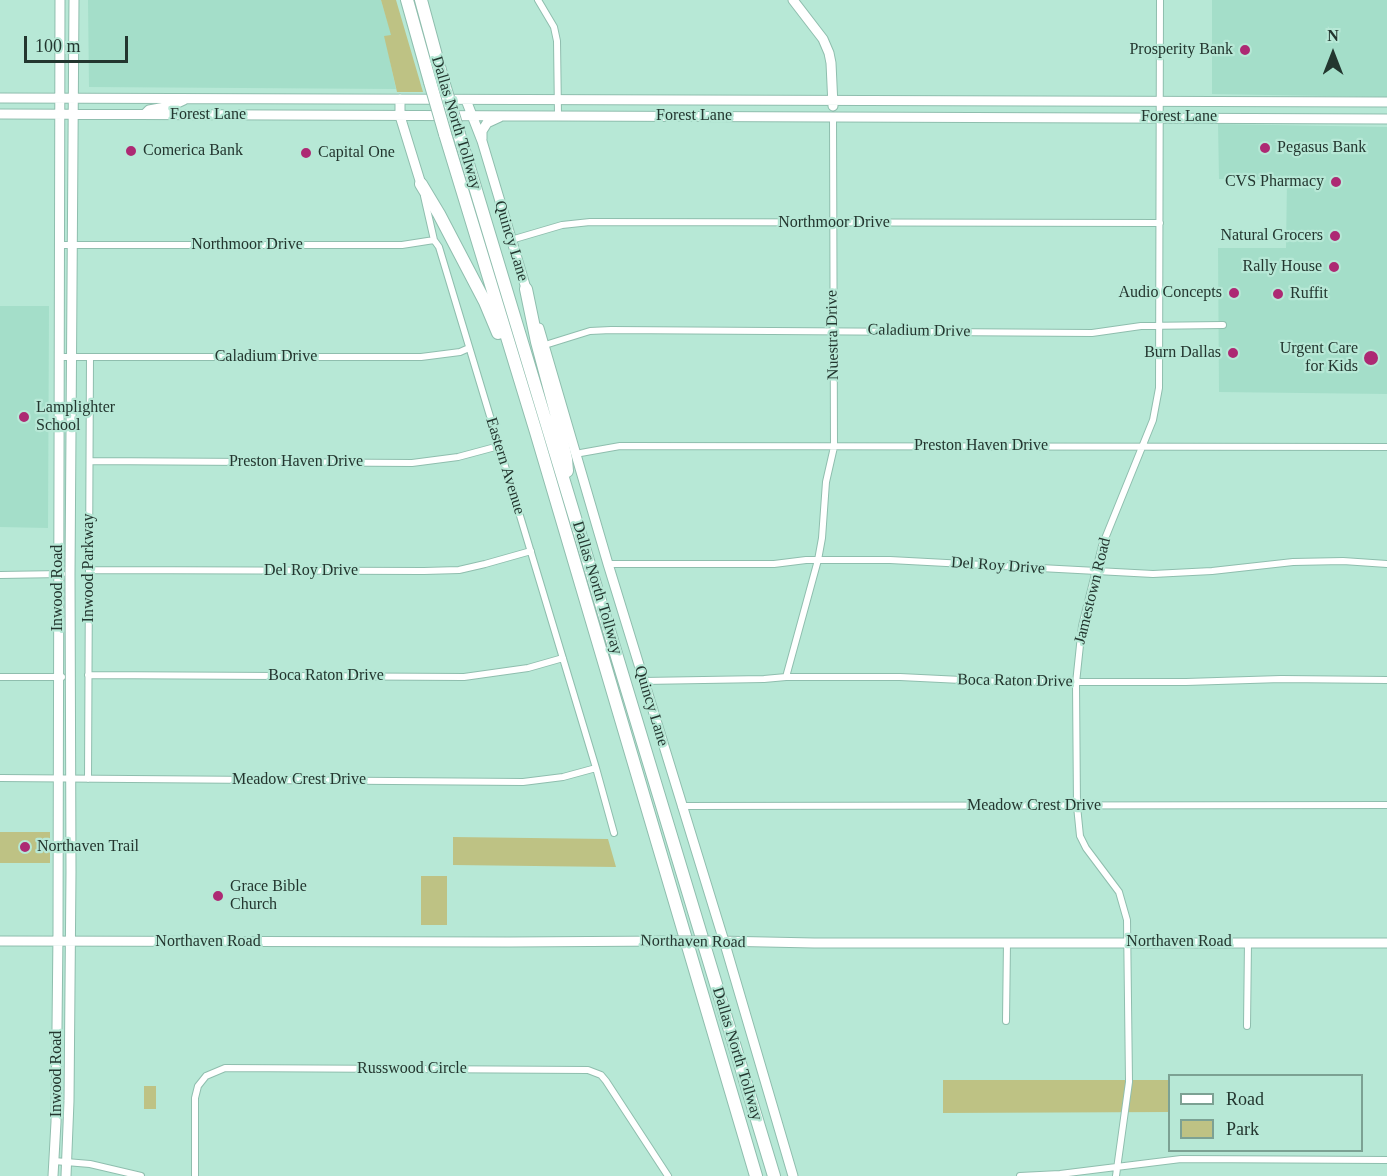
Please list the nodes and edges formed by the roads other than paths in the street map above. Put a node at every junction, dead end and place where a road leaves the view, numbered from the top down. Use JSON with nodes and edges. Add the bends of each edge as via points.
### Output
{"nodes":[{"id":1,"x":407,"y":0,"type":"edge"},
{"id":2,"x":421,"y":0,"type":"edge"},
{"id":3,"x":538,"y":0,"type":"edge"},
{"id":4,"x":793,"y":0,"type":"edge"},
{"id":5,"x":1160,"y":0,"type":"edge"},
{"id":6,"x":60,"y":5,"type":"edge"},
{"id":7,"x":74,"y":5,"type":"edge"},
{"id":8,"x":0,"y":98,"type":"edge"},
{"id":9,"x":60,"y":99,"type":"junction"},
{"id":10,"x":74,"y":99,"type":"junction"},
{"id":11,"x":186,"y":99,"type":"junction"},
{"id":12,"x":222,"y":99,"type":"junction"},
{"id":13,"x":400,"y":99,"type":"junction"},
{"id":14,"x":466,"y":100,"type":"junction"},
{"id":15,"x":558,"y":100,"type":"junction"},
{"id":16,"x":654,"y":100,"type":"junction"},
{"id":17,"x":742,"y":101,"type":"junction"},
{"id":18,"x":1014,"y":101,"type":"junction"},
{"id":19,"x":1160,"y":101,"type":"junction"},
{"id":20,"x":833,"y":102,"type":"junction"},
{"id":21,"x":1234,"y":102,"type":"junction"},
{"id":22,"x":1355,"y":102,"type":"junction"},
{"id":23,"x":1387,"y":102,"type":"edge"},
{"id":24,"x":0,"y":114,"type":"edge"},
{"id":25,"x":60,"y":114,"type":"junction"},
{"id":26,"x":74,"y":114,"type":"junction"},
{"id":27,"x":144,"y":115,"type":"junction"},
{"id":28,"x":222,"y":115,"type":"junction"},
{"id":29,"x":558,"y":115,"type":"junction"},
{"id":30,"x":400,"y":116,"type":"junction"},
{"id":31,"x":472,"y":116,"type":"junction"},
{"id":32,"x":502,"y":116,"type":"junction"},
{"id":33,"x":654,"y":116,"type":"junction"},
{"id":34,"x":742,"y":116,"type":"junction"},
{"id":35,"x":833,"y":117,"type":"junction"},
{"id":36,"x":1015,"y":117,"type":"junction"},
{"id":37,"x":1160,"y":117,"type":"junction"},
{"id":38,"x":1234,"y":117,"type":"junction"},
{"id":39,"x":1355,"y":118,"type":"junction"},
{"id":40,"x":1387,"y":118,"type":"edge"},
{"id":41,"x":482,"y":141,"type":"junction"},
{"id":42,"x":421,"y":183,"type":"junction"},
{"id":43,"x":832,"y":223,"type":"junction"},
{"id":44,"x":1160,"y":223,"type":"junction"},
{"id":45,"x":434,"y":240,"type":"junction"},
{"id":46,"x":511,"y":240,"type":"junction"},
{"id":47,"x":60,"y":245,"type":"junction"},
{"id":48,"x":74,"y":245,"type":"junction"},
{"id":49,"x":526,"y":289,"type":"junction"},
{"id":50,"x":1160,"y":325,"type":"junction"},
{"id":51,"x":1222,"y":325,"type":"dead end"},
{"id":52,"x":834,"y":330,"type":"junction"},
{"id":53,"x":544,"y":345,"type":"junction"},
{"id":54,"x":470,"y":348,"type":"junction"},
{"id":55,"x":61,"y":357,"type":"junction"},
{"id":56,"x":73,"y":357,"type":"junction"},
{"id":57,"x":90,"y":357,"type":"junction"},
{"id":58,"x":517,"y":372,"type":"junction"},
{"id":59,"x":499,"y":446,"type":"junction"},
{"id":60,"x":1142,"y":446,"type":"junction"},
{"id":61,"x":834,"y":447,"type":"junction"},
{"id":62,"x":1387,"y":447,"type":"edge"},
{"id":63,"x":575,"y":454,"type":"junction"},
{"id":64,"x":90,"y":461,"type":"junction"},
{"id":65,"x":59,"y":484,"type":"junction"},
{"id":66,"x":71,"y":484,"type":"junction"},
{"id":67,"x":567,"y":490,"type":"junction"},
{"id":68,"x":531,"y":551,"type":"junction"},
{"id":69,"x":818,"y":560,"type":"junction"},
{"id":70,"x":608,"y":564,"type":"junction"},
{"id":71,"x":1387,"y":564,"type":"edge"},
{"id":72,"x":89,"y":570,"type":"junction"},
{"id":73,"x":1095,"y":573,"type":"junction"},
{"id":74,"x":0,"y":574,"type":"edge"},
{"id":75,"x":58,"y":574,"type":"junction"},
{"id":76,"x":70,"y":574,"type":"junction"},
{"id":77,"x":563,"y":658,"type":"junction"},
{"id":78,"x":88,"y":675,"type":"junction"},
{"id":79,"x":0,"y":677,"type":"edge"},
{"id":80,"x":58,"y":677,"type":"junction"},
{"id":81,"x":70,"y":677,"type":"junction"},
{"id":82,"x":786,"y":677,"type":"junction"},
{"id":83,"x":1387,"y":680,"type":"edge"},
{"id":84,"x":644,"y":681,"type":"junction"},
{"id":85,"x":1076,"y":683,"type":"junction"},
{"id":86,"x":596,"y":768,"type":"junction"},
{"id":87,"x":0,"y":778,"type":"edge"},
{"id":88,"x":58,"y":778,"type":"junction"},
{"id":89,"x":71,"y":779,"type":"junction"},
{"id":90,"x":88,"y":779,"type":"junction"},
{"id":91,"x":1387,"y":805,"type":"edge"},
{"id":92,"x":681,"y":806,"type":"junction"},
{"id":93,"x":1077,"y":806,"type":"junction"},
{"id":94,"x":614,"y":833,"type":"dead end"},
{"id":95,"x":0,"y":941,"type":"edge"},
{"id":96,"x":58,"y":941,"type":"junction"},
{"id":97,"x":71,"y":941,"type":"junction"},
{"id":98,"x":724,"y":941,"type":"junction"},
{"id":99,"x":1007,"y":942,"type":"junction"},
{"id":100,"x":1127,"y":942,"type":"junction"},
{"id":101,"x":1248,"y":942,"type":"junction"},
{"id":102,"x":1387,"y":942,"type":"edge"},
{"id":103,"x":1006,"y":1021,"type":"dead end"},
{"id":104,"x":1247,"y":1026,"type":"dead end"},
{"id":105,"x":1387,"y":1160,"type":"edge"},
{"id":106,"x":54,"y":1161,"type":"junction"},
{"id":107,"x":67,"y":1162,"type":"junction"},
{"id":108,"x":1117,"y":1166,"type":"junction"},
{"id":109,"x":52,"y":1176,"type":"edge"},
{"id":110,"x":66,"y":1176,"type":"edge"},
{"id":111,"x":141,"y":1176,"type":"edge"},
{"id":112,"x":195,"y":1176,"type":"edge"},
{"id":113,"x":668,"y":1176,"type":"edge"},
{"id":114,"x":756,"y":1176,"type":"edge"},
{"id":115,"x":774,"y":1176,"type":"edge"},
{"id":116,"x":793,"y":1176,"type":"edge"},
{"id":117,"x":801,"y":1176,"type":"edge"},
{"id":118,"x":1020,"y":1176,"type":"edge"},
{"id":119,"x":1116,"y":1176,"type":"edge"}],
"edges":[{"from":1,"to":58,"type":"highway","name":"Dallas North Tollway","bridge":true},
{"from":2,"to":67,"type":"highway","name":"Dallas North Tollway","bridge":true},
{"from":3,"to":15,"type":"street","via":[[554,27],[557,41]]},
{"from":4,"to":20,"type":"main road","name":"Nuestra Drive","via":[[826,45]]},
{"from":5,"to":19,"type":"street","name":"Jamestown Road"},
{"from":6,"to":7,"type":"main road"},
{"from":6,"to":9,"type":"main road","name":"Inwood Road"},
{"from":7,"to":10,"type":"main road","name":"Inwood Road"},
{"from":8,"to":9,"type":"main road","name":"Forest Lane"},
{"from":9,"to":10,"type":"main road","name":"Forest Lane"},
{"from":9,"to":25,"type":"main road","name":"Inwood Road"},
{"from":10,"to":11,"type":"main road","name":"Forest Lane"},
{"from":10,"to":26,"type":"main road","name":"Inwood Road"},
{"from":11,"to":12,"type":"main road","name":"Forest Lane"},
{"from":11,"to":27,"type":"main road","via":[[148,110]]},
{"from":12,"to":13,"type":"main road","name":"Forest Lane"},
{"from":12,"to":28,"type":"main road"},
{"from":13,"to":14,"type":"main road","name":"Forest Lane"},
{"from":13,"to":30,"type":"main road","name":"Eastern Avenue"},
{"from":14,"to":15,"type":"main road","name":"Forest Lane"},
{"from":14,"to":31,"type":"main road","name":"Quincy Lane"},
{"from":15,"to":16,"type":"main road","name":"Forest Lane"},
{"from":15,"to":29,"type":"street"},
{"from":16,"to":17,"type":"main road","name":"Forest Lane"},
{"from":16,"to":33,"type":"main road"},
{"from":17,"to":20,"type":"main road","name":"Forest Lane"},
{"from":17,"to":34,"type":"main road"},
{"from":18,"to":19,"type":"main road","name":"Forest Lane"},
{"from":18,"to":20,"type":"main road","name":"Forest Lane"},
{"from":18,"to":36,"type":"main road"},
{"from":19,"to":21,"type":"main road","name":"Forest Lane"},
{"from":19,"to":37,"type":"street","name":"Jamestown Road"},
{"from":20,"to":35,"type":"main road","name":"Nuestra Drive"},
{"from":21,"to":22,"type":"main road","name":"Forest Lane"},
{"from":21,"to":38,"type":"main road"},
{"from":22,"to":23,"type":"main road","name":"Forest Lane"},
{"from":22,"to":39,"type":"main road"},
{"from":24,"to":25,"type":"main road","name":"Forest Lane"},
{"from":25,"to":26,"type":"main road","name":"Forest Lane"},
{"from":25,"to":47,"type":"main road","name":"Inwood Road"},
{"from":26,"to":27,"type":"main road","name":"Forest Lane"},
{"from":26,"to":48,"type":"main road","name":"Inwood Road"},
{"from":27,"to":28,"type":"main road","name":"Forest Lane"},
{"from":28,"to":30,"type":"main road","name":"Forest Lane"},
{"from":29,"to":32,"type":"main road","name":"Forest Lane"},
{"from":29,"to":33,"type":"main road","name":"Forest Lane"},
{"from":30,"to":31,"type":"main road","name":"Forest Lane"},
{"from":30,"to":42,"type":"main road","name":"Eastern Avenue"},
{"from":31,"to":32,"type":"main road","name":"Forest Lane"},
{"from":31,"to":41,"type":"main road","name":"Quincy Lane"},
{"from":32,"to":41,"type":"main road","via":[[487,123]]},
{"from":33,"to":34,"type":"main road","name":"Forest Lane"},
{"from":34,"to":35,"type":"main road","name":"Forest Lane"},
{"from":35,"to":36,"type":"main road","name":"Forest Lane"},
{"from":35,"to":43,"type":"street","name":"Nuestra Drive"},
{"from":36,"to":37,"type":"main road","name":"Forest Lane"},
{"from":37,"to":38,"type":"main road","name":"Forest Lane"},
{"from":37,"to":44,"type":"street","name":"Jamestown Road"},
{"from":38,"to":39,"type":"main road","name":"Forest Lane"},
{"from":39,"to":40,"type":"main road","name":"Forest Lane"},
{"from":41,"to":46,"type":"main road","name":"Quincy Lane"},
{"from":42,"to":45,"type":"street","name":"Eastern Avenue"},
{"from":42,"to":58,"type":"highway","via":[[485,302]]},
{"from":43,"to":44,"type":"street","name":"Northmoor Drive"},
{"from":43,"to":46,"type":"street","name":"Northmoor Drive","via":[[590,222],[562,225]]},
{"from":43,"to":52,"type":"street","name":"Nuestra Drive"},
{"from":44,"to":50,"type":"street","name":"Jamestown Road"},
{"from":45,"to":48,"type":"street","name":"Northmoor Drive","via":[[402,245]]},
{"from":45,"to":54,"type":"street","name":"Eastern Avenue"},
{"from":46,"to":49,"type":"main road","name":"Quincy Lane"},
{"from":47,"to":48,"type":"street","name":"Northmoor Drive"},
{"from":47,"to":55,"type":"main road","name":"Inwood Road"},
{"from":48,"to":56,"type":"main road","name":"Inwood Road"},
{"from":49,"to":53,"type":"main road","name":"Quincy Lane"},
{"from":49,"to":67,"type":"highway","via":[[566,459]]},
{"from":50,"to":51,"type":"street","name":"Caladium Drive"},
{"from":50,"to":52,"type":"street","name":"Caladium Drive","via":[[1092,333]]},
{"from":50,"to":60,"type":"street","name":"Jamestown Road","via":[[1157,407]]},
{"from":52,"to":53,"type":"street","name":"Caladium Drive","via":[[611,330]]},
{"from":52,"to":61,"type":"street","name":"Nuestra Drive"},
{"from":53,"to":63,"type":"main road","name":"Quincy Lane"},
{"from":54,"to":57,"type":"street","name":"Caladium Drive","via":[[421,357]]},
{"from":54,"to":59,"type":"street","name":"Eastern Avenue"},
{"from":55,"to":56,"type":"street","name":"Caladium Drive"},
{"from":55,"to":65,"type":"main road","name":"Inwood Road"},
{"from":56,"to":57,"type":"street","name":"Caladium Drive"},
{"from":56,"to":66,"type":"main road","name":"Inwood Road"},
{"from":57,"to":64,"type":"street","name":"Inwood Parkway"},
{"from":58,"to":114,"type":"highway","name":"Dallas North Tollway"},
{"from":59,"to":64,"type":"street","name":"Preston Haven Drive","via":[[412,463]]},
{"from":59,"to":68,"type":"street","name":"Eastern Avenue"},
{"from":60,"to":61,"type":"street","name":"Preston Haven Drive"},
{"from":60,"to":62,"type":"street","name":"Preston Haven Drive"},
{"from":60,"to":73,"type":"street","name":"Jamestown Road"},
{"from":61,"to":63,"type":"street","name":"Preston Haven Drive","via":[[620,446]]},
{"from":61,"to":69,"type":"street","name":"Nuestra Drive","via":[[826,482]]},
{"from":63,"to":70,"type":"main road","name":"Quincy Lane"},
{"from":64,"to":72,"type":"street","name":"Inwood Parkway"},
{"from":65,"to":66,"type":"main road"},
{"from":65,"to":75,"type":"main road","name":"Inwood Road"},
{"from":66,"to":76,"type":"main road","name":"Inwood Road"},
{"from":67,"to":115,"type":"highway","name":"Dallas North Tollway"},
{"from":68,"to":72,"type":"street","name":"Del Roy Drive","via":[[459,570],[424,572]]},
{"from":68,"to":77,"type":"street","name":"Eastern Avenue"},
{"from":69,"to":70,"type":"street","name":"Del Roy Drive","via":[[774,564]]},
{"from":69,"to":73,"type":"street","name":"Del Roy Drive","via":[[890,560]]},
{"from":69,"to":82,"type":"street","name":"Nuestra Drive"},
{"from":70,"to":84,"type":"main road","name":"Quincy Lane"},
{"from":71,"to":73,"type":"street","name":"Del Roy Drive","via":[[1301,562],[1175,574]]},
{"from":72,"to":78,"type":"street","name":"Inwood Parkway"},
{"from":73,"to":85,"type":"street","name":"Jamestown Road","via":[[1082,627]]},
{"from":74,"to":75,"type":"street"},
{"from":75,"to":76,"type":"street"},
{"from":75,"to":80,"type":"main road","name":"Inwood Road"},
{"from":76,"to":81,"type":"main road","name":"Inwood Road"},
{"from":77,"to":78,"type":"street","name":"Boca Raton Drive","via":[[528,668],[464,677]]},
{"from":77,"to":86,"type":"street","name":"Eastern Avenue"},
{"from":78,"to":90,"type":"street","name":"Inwood Parkway"},
{"from":79,"to":80,"type":"street"},
{"from":80,"to":81,"type":"street"},
{"from":80,"to":88,"type":"main road","name":"Inwood Road"},
{"from":81,"to":89,"type":"main road","name":"Inwood Road"},
{"from":82,"to":84,"type":"street","name":"Boca Raton Drive"},
{"from":82,"to":85,"type":"street","name":"Boca Raton Drive"},
{"from":83,"to":85,"type":"street","name":"Boca Raton Drive"},
{"from":84,"to":92,"type":"main road","name":"Quincy Lane"},
{"from":85,"to":93,"type":"street","name":"Jamestown Road"},
{"from":86,"to":90,"type":"street","name":"Meadow Crest Drive","via":[[523,782]]},
{"from":86,"to":94,"type":"street","name":"Eastern Avenue"},
{"from":87,"to":88,"type":"street","name":"Meadow Crest Drive"},
{"from":88,"to":89,"type":"street","name":"Meadow Crest Drive"},
{"from":88,"to":96,"type":"main road","name":"Inwood Road"},
{"from":89,"to":90,"type":"street","name":"Meadow Crest Drive"},
{"from":89,"to":97,"type":"main road","name":"Inwood Road"},
{"from":91,"to":93,"type":"street","name":"Meadow Crest Drive"},
{"from":92,"to":93,"type":"street","name":"Meadow Crest Drive"},
{"from":92,"to":98,"type":"main road","name":"Quincy Lane"},
{"from":93,"to":100,"type":"street","name":"Jamestown Road","via":[[1080,836],[1113,882],[1124,906]]},
{"from":95,"to":96,"type":"main road","name":"Northaven Road"},
{"from":96,"to":97,"type":"main road","name":"Northaven Road"},
{"from":96,"to":106,"type":"main road","name":"Inwood Road"},
{"from":97,"to":98,"type":"main road","name":"Northaven Road","bridge":true},
{"from":97,"to":107,"type":"main road","name":"Inwood Road"},
{"from":98,"to":99,"type":"main road","name":"Northaven Road"},
{"from":98,"to":116,"type":"main road","name":"Quincy Lane"},
{"from":99,"to":100,"type":"main road","name":"Northaven Road"},
{"from":99,"to":103,"type":"street"},
{"from":100,"to":101,"type":"main road","name":"Northaven Road"},
{"from":100,"to":108,"type":"street","name":"Jamestown Road","via":[[1129,1082]]},
{"from":101,"to":102,"type":"main road","name":"Northaven Road"},
{"from":101,"to":104,"type":"street"},
{"from":105,"to":108,"type":"street","via":[[1181,1159]]},
{"from":106,"to":107,"type":"street"},
{"from":106,"to":109,"type":"main road","name":"Inwood Road"},
{"from":107,"to":110,"type":"main road","name":"Inwood Road"},
{"from":107,"to":111,"type":"street"},
{"from":108,"to":118,"type":"street"},
{"from":108,"to":119,"type":"street","name":"Jamestown Road"},
{"from":112,"to":113,"type":"street","name":"Russwood Circle","via":[[198,1086],[206,1076],[225,1068],[588,1070],[606,1081]]},
{"from":116,"to":117,"type":"street"}]}
